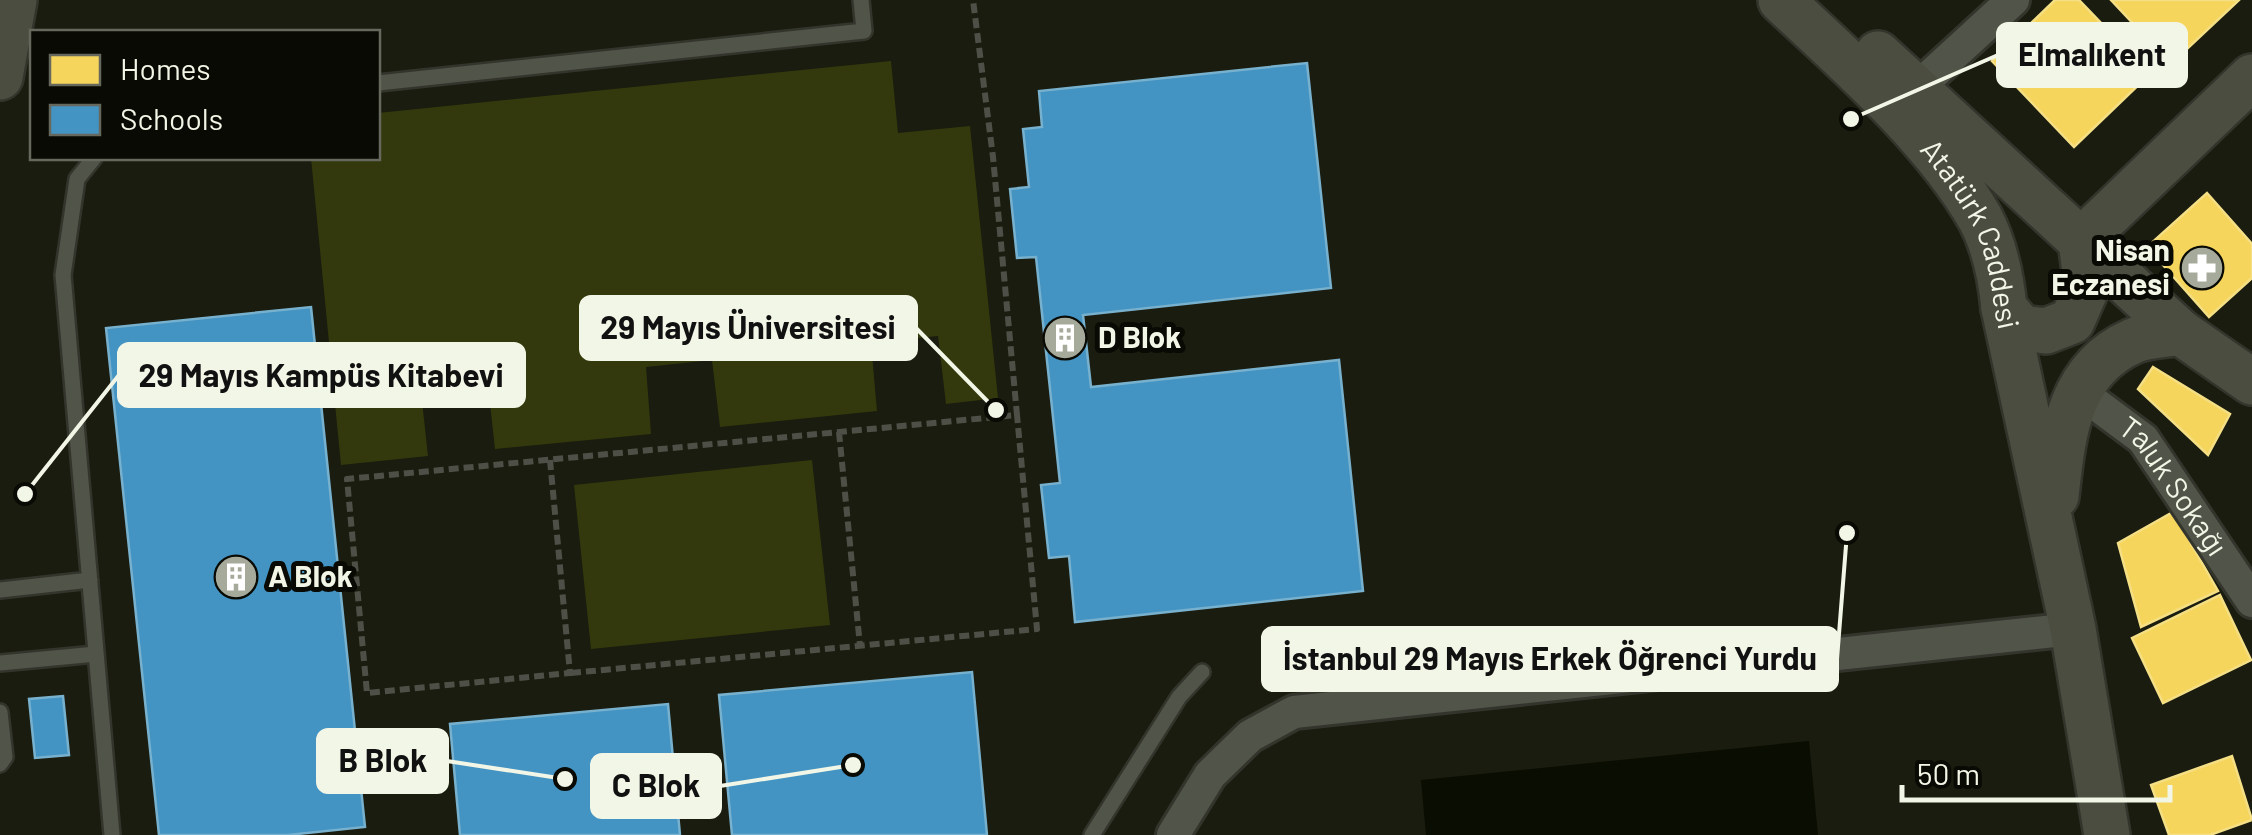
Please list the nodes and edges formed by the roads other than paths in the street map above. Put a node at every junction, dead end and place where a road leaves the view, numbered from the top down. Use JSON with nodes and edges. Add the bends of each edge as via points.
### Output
{"nodes":[{"id":1,"x":14,"y":0,"type":"edge"},
{"id":2,"x":861,"y":0,"type":"edge"},
{"id":3,"x":1780,"y":0,"type":"edge"},
{"id":4,"x":1823,"y":0,"type":"edge"},
{"id":5,"x":2013,"y":0,"type":"edge"},
{"id":6,"x":2252,"y":76,"type":"edge"},
{"id":7,"x":0,"y":77,"type":"edge"},
{"id":8,"x":380,"y":84,"type":"edge"},
{"id":9,"x":1916,"y":90,"type":"junction"},
{"id":10,"x":92,"y":160,"type":"edge"},
{"id":11,"x":2081,"y":241,"type":"junction"},
{"id":12,"x":2004,"y":308,"type":"junction"},
{"id":13,"x":2180,"y":332,"type":"junction"},
{"id":14,"x":2252,"y":382,"type":"edge"},
{"id":15,"x":2076,"y":390,"type":"junction"},
{"id":16,"x":2052,"y":533,"type":"junction"},
{"id":17,"x":90,"y":580,"type":"junction"},
{"id":18,"x":0,"y":590,"type":"edge"},
{"id":19,"x":2252,"y":600,"type":"edge"},
{"id":20,"x":2073,"y":629,"type":"junction"},
{"id":21,"x":96,"y":654,"type":"junction"},
{"id":22,"x":0,"y":663,"type":"edge"},
{"id":23,"x":1202,"y":672,"type":"dead end"},
{"id":24,"x":0,"y":712,"type":"edge"},
{"id":25,"x":0,"y":764,"type":"edge"},
{"id":26,"x":112,"y":835,"type":"edge"},
{"id":27,"x":1092,"y":835,"type":"edge"},
{"id":28,"x":1173,"y":835,"type":"edge"},
{"id":29,"x":2108,"y":835,"type":"edge"}],
"edges":[{"from":1,"to":7,"type":"main road"},
{"from":2,"to":8,"type":"lane","via":[[864,32]]},
{"from":3,"to":12,"type":"main road","name":"Atatürk Caddesi","via":[[1876,90],[1947,171],[1981,220],[2001,271]]},
{"from":4,"to":9,"type":"main road","name":"Atatürk Caddesi"},
{"from":5,"to":9,"type":"street"},
{"from":6,"to":11,"type":"main road"},
{"from":9,"to":11,"type":"main road","name":"Atatürk Caddesi"},
{"from":10,"to":17,"type":"lane","via":[[77,179],[63,276]]},
{"from":11,"to":12,"type":"main road","name":"Atatürk Caddesi","via":[[2087,287],[2072,320],[2046,331],[2020,328]]},
{"from":11,"to":13,"type":"main road","name":"Atatürk Caddesi"},
{"from":12,"to":16,"type":"main road"},
{"from":13,"to":14,"type":"main road","name":"Atatürk Caddesi"},
{"from":13,"to":15,"type":"main road","via":[[2134,340]]},
{"from":15,"to":16,"type":"main road"},
{"from":15,"to":19,"type":"street","name":"Taluk Sokağı","via":[[2143,439]]},
{"from":16,"to":20,"type":"main road"},
{"from":17,"to":18,"type":"lane"},
{"from":17,"to":21,"type":"lane"},
{"from":20,"to":28,"type":"street","via":[[1294,712],[1236,749],[1210,776]]},
{"from":20,"to":29,"type":"main road"},
{"from":21,"to":22,"type":"lane"},
{"from":21,"to":26,"type":"lane"},
{"from":23,"to":27,"type":"lane","via":[[1179,696]]},
{"from":24,"to":25,"type":"lane"}]}
